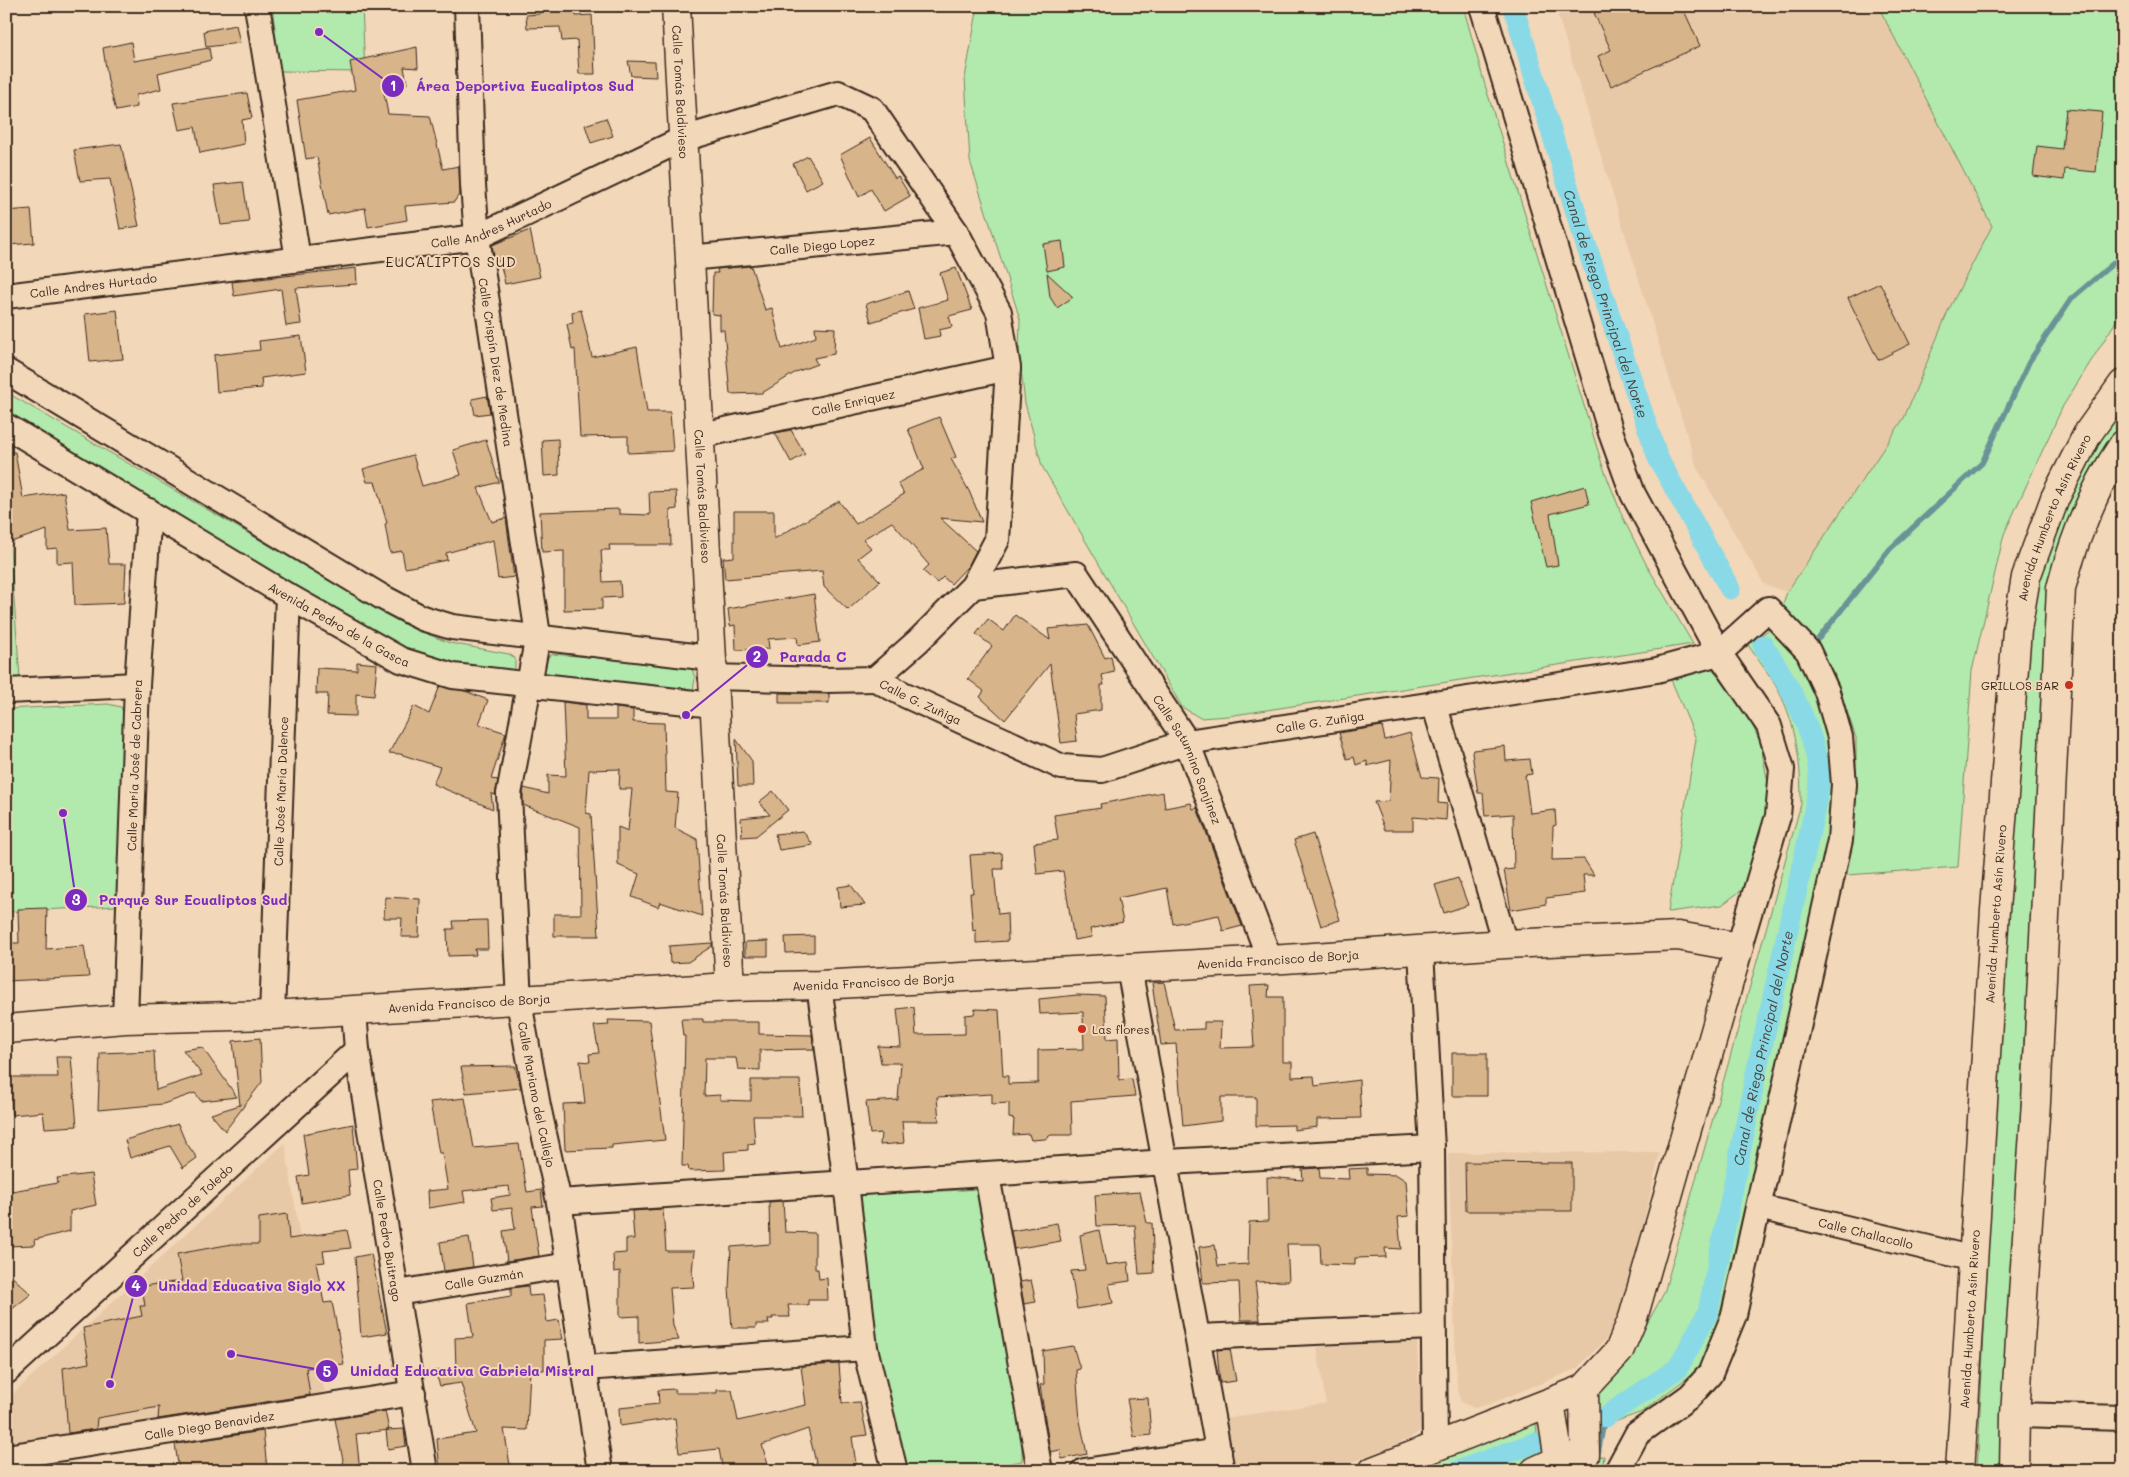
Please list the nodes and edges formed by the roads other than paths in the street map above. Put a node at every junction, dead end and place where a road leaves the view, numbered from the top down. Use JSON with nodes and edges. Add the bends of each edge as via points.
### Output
{"nodes":[{"id":1,"x":257,"y":6,"type":"edge"},
{"id":2,"x":467,"y":6,"type":"edge"},
{"id":3,"x":676,"y":6,"type":"edge"},
{"id":4,"x":1482,"y":6,"type":"edge"},
{"id":5,"x":683,"y":138,"type":"junction"},
{"id":6,"x":956,"y":232,"type":"junction"},
{"id":7,"x":477,"y":237,"type":"junction"},
{"id":8,"x":689,"y":258,"type":"junction"},
{"id":9,"x":298,"y":259,"type":"junction"},
{"id":10,"x":6,"y":296,"type":"edge"},
{"id":11,"x":1008,"y":368,"type":"junction"},
{"id":12,"x":6,"y":371,"type":"edge"},
{"id":13,"x":2123,"y":384,"type":"edge"},
{"id":14,"x":6,"y":426,"type":"edge"},
{"id":15,"x":698,"y":436,"type":"junction"},
{"id":16,"x":2123,"y":445,"type":"edge"},
{"id":17,"x":149,"y":511,"type":"junction"},
{"id":18,"x":973,"y":586,"type":"junction"},
{"id":19,"x":288,"y":596,"type":"junction"},
{"id":20,"x":538,"y":635,"type":"junction"},
{"id":21,"x":1719,"y":653,"type":"junction"},
{"id":22,"x":710,"y":667,"type":"junction"},
{"id":23,"x":875,"y":679,"type":"junction"},
{"id":24,"x":137,"y":686,"type":"junction"},
{"id":25,"x":530,"y":686,"type":"junction"},
{"id":26,"x":6,"y":691,"type":"edge"},
{"id":27,"x":1434,"y":703,"type":"junction"},
{"id":28,"x":712,"y":705,"type":"junction"},
{"id":29,"x":1187,"y":742,"type":"junction"},
{"id":30,"x":1505,"y":944,"type":"junction"},
{"id":31,"x":1739,"y":947,"type":"junction"},
{"id":32,"x":1421,"y":950,"type":"junction"},
{"id":33,"x":1270,"y":960,"type":"junction"},
{"id":34,"x":1129,"y":968,"type":"junction"},
{"id":35,"x":819,"y":985,"type":"junction"},
{"id":36,"x":730,"y":987,"type":"junction"},
{"id":37,"x":519,"y":1002,"type":"junction"},
{"id":38,"x":354,"y":1011,"type":"junction"},
{"id":39,"x":272,"y":1015,"type":"junction"},
{"id":40,"x":125,"y":1019,"type":"junction"},
{"id":41,"x":6,"y":1029,"type":"edge"},
{"id":42,"x":357,"y":1050,"type":"junction"},
{"id":43,"x":1432,"y":1148,"type":"junction"},
{"id":44,"x":1167,"y":1162,"type":"junction"},
{"id":45,"x":988,"y":1175,"type":"junction"},
{"id":46,"x":846,"y":1183,"type":"junction"},
{"id":47,"x":559,"y":1202,"type":"junction"},
{"id":48,"x":1758,"y":1206,"type":"junction"},
{"id":49,"x":1974,"y":1259,"type":"junction"},
{"id":50,"x":569,"y":1265,"type":"junction"},
{"id":51,"x":397,"y":1293,"type":"junction"},
{"id":52,"x":1432,"y":1327,"type":"junction"},
{"id":53,"x":1199,"y":1337,"type":"junction"},
{"id":54,"x":865,"y":1348,"type":"junction"},
{"id":55,"x":585,"y":1368,"type":"junction"},
{"id":56,"x":6,"y":1372,"type":"edge"},
{"id":57,"x":1584,"y":1389,"type":"junction"},
{"id":58,"x":413,"y":1393,"type":"junction"},
{"id":59,"x":1550,"y":1403,"type":"junction"},
{"id":60,"x":2015,"y":1415,"type":"junction"},
{"id":61,"x":2123,"y":1418,"type":"edge"},
{"id":62,"x":1435,"y":1445,"type":"junction"},
{"id":63,"x":6,"y":1457,"type":"edge"},
{"id":64,"x":1221,"y":1461,"type":"edge"},
{"id":65,"x":1571,"y":1464,"type":"edge"},
{"id":66,"x":426,"y":1471,"type":"edge"},
{"id":67,"x":600,"y":1471,"type":"edge"},
{"id":68,"x":895,"y":1471,"type":"edge"},
{"id":69,"x":1040,"y":1471,"type":"edge"},
{"id":70,"x":1084,"y":1471,"type":"edge"},
{"id":71,"x":1373,"y":1471,"type":"edge"},
{"id":72,"x":1535,"y":1471,"type":"edge"},
{"id":73,"x":1617,"y":1471,"type":"edge"},
{"id":74,"x":1960,"y":1471,"type":"edge"},
{"id":75,"x":2014,"y":1471,"type":"edge"}],
"edges":[{"from":1,"to":9,"type":"street"},
{"from":2,"to":7,"type":"street","name":"Calle Crispín Díez de Medina","via":[[472,185]]},
{"from":3,"to":5,"type":"street","name":"Calle Tomás Baldivieso"},
{"from":4,"to":21,"type":"street","via":[[1610,433],[1633,494]]},
{"from":5,"to":6,"type":"street","name":"Calle Andres Hurtado","via":[[838,93],[872,109]]},
{"from":5,"to":7,"type":"street","name":"Calle Andres Hurtado"},
{"from":5,"to":8,"type":"street","name":"Calle Tomás Baldivieso"},
{"from":6,"to":8,"type":"street","name":"Calle Diego Lopez"},
{"from":6,"to":11,"type":"street","via":[[999,312]]},
{"from":7,"to":9,"type":"street","name":"Calle Andres Hurtado"},
{"from":7,"to":20,"type":"street","name":"Calle Crispín Díez de Medina"},
{"from":8,"to":15,"type":"street","name":"Calle Tomás Baldivieso"},
{"from":9,"to":10,"type":"street","name":"Calle Andres Hurtado"},
{"from":11,"to":15,"type":"street","name":"Calle Enriquez"},
{"from":11,"to":18,"type":"street","via":[[997,540]]},
{"from":12,"to":20,"type":"street","via":[[422,618],[452,626]]},
{"from":13,"to":49,"type":"street","name":"Avenida Humberto Asín Rivero","via":[[2088,433],[2055,498],[2026,577],[2017,630],[1995,910]]},
{"from":14,"to":17,"type":"street","name":"Avenida Pedro de la Gasca"},
{"from":15,"to":22,"type":"street","name":"Calle Tomás Baldivieso"},
{"from":16,"to":60,"type":"street","name":"Avenida Humberto Asín Rivero","via":[[2072,546],[2061,588],[2036,1102]]},
{"from":17,"to":19,"type":"street","name":"Avenida Pedro de la Gasca"},
{"from":17,"to":24,"type":"street","name":"Calle María José de Cabrera"},
{"from":18,"to":23,"type":"street"},
{"from":18,"to":29,"type":"street","name":"Calle Saturnino Sanjinez","via":[[1076,574]]},
{"from":19,"to":25,"type":"street","name":"Avenida Pedro de la Gasca","via":[[401,660],[453,676]]},
{"from":19,"to":39,"type":"street","name":"Calle José María Dalence"},
{"from":20,"to":22,"type":"street"},
{"from":20,"to":25,"type":"street","name":"Calle Crispín Díez de Medina"},
{"from":21,"to":27,"type":"street","name":"Calle G. Zuñiga","via":[[1657,670]]},
{"from":21,"to":31,"type":"street","via":[[1769,726],[1782,769],[1778,816]]},
{"from":21,"to":48,"type":"street","name":"Calle G. Zuñiga","via":[[1768,609],[1808,651],[1827,692],[1840,737],[1844,784],[1840,840]]},
{"from":22,"to":23,"type":"street","via":[[827,680]]},
{"from":22,"to":28,"type":"street","name":"Calle Tomás Baldivieso"},
{"from":23,"to":29,"type":"street","name":"Calle G. Zuñiga","via":[[1062,767],[1102,770]]},
{"from":24,"to":26,"type":"street"},
{"from":24,"to":40,"type":"street","name":"Calle María José de Cabrera"},
{"from":25,"to":28,"type":"street","name":"Avenida Pedro de la Gasca"},
{"from":25,"to":37,"type":"street","name":"Calle Mariano del Callejo","via":[[509,794]]},
{"from":27,"to":29,"type":"street","name":"Calle G. Zuñiga"},
{"from":27,"to":30,"type":"street"},
{"from":28,"to":36,"type":"street","name":"Calle Tomás Baldivieso"},
{"from":29,"to":33,"type":"street","name":"Calle Saturnino Sanjinez"},
{"from":30,"to":31,"type":"street","name":"Avenida Francisco de Borja","via":[[1678,936]]},
{"from":30,"to":32,"type":"street","name":"Avenida Francisco de Borja"},
{"from":31,"to":57,"type":"street","via":[[1634,1318],[1619,1350]]},
{"from":32,"to":33,"type":"street","name":"Avenida Francisco de Borja"},
{"from":32,"to":43,"type":"street"},
{"from":33,"to":34,"type":"street","name":"Avenida Francisco de Borja"},
{"from":34,"to":35,"type":"street","name":"Avenida Francisco de Borja"},
{"from":34,"to":44,"type":"street"},
{"from":35,"to":36,"type":"street","name":"Avenida Francisco de Borja"},
{"from":35,"to":46,"type":"street"},
{"from":36,"to":37,"type":"street","name":"Avenida Francisco de Borja"},
{"from":37,"to":38,"type":"street","name":"Avenida Francisco de Borja"},
{"from":37,"to":47,"type":"street","name":"Calle Mariano del Callejo"},
{"from":38,"to":39,"type":"street","name":"Avenida Francisco de Borja"},
{"from":38,"to":42,"type":"street","name":"Calle Pedro Buitrago"},
{"from":39,"to":40,"type":"street","name":"Avenida Francisco de Borja"},
{"from":40,"to":41,"type":"street","name":"Avenida Francisco de Borja"},
{"from":42,"to":51,"type":"street","name":"Calle Pedro Buitrago"},
{"from":42,"to":56,"type":"street","name":"Calle Pedro de Toledo"},
{"from":43,"to":44,"type":"street"},
{"from":43,"to":52,"type":"street"},
{"from":44,"to":45,"type":"street"},
{"from":44,"to":53,"type":"street"},
{"from":45,"to":46,"type":"street"},
{"from":45,"to":69,"type":"street"},
{"from":46,"to":47,"type":"street"},
{"from":46,"to":54,"type":"street"},
{"from":47,"to":50,"type":"street","name":"Calle Mariano del Callejo"},
{"from":48,"to":49,"type":"street","name":"Calle Challacollo"},
{"from":48,"to":73,"type":"street","via":[[1734,1315],[1710,1374],[1690,1396],[1637,1434]]},
{"from":49,"to":74,"type":"street","name":"Avenida Humberto Asín Rivero"},
{"from":50,"to":51,"type":"street","name":"Calle Guzmán"},
{"from":50,"to":55,"type":"street","name":"Calle Mariano del Callejo"},
{"from":51,"to":58,"type":"street","name":"Calle Pedro Buitrago"},
{"from":52,"to":53,"type":"street"},
{"from":52,"to":62,"type":"street"},
{"from":53,"to":64,"type":"street"},
{"from":54,"to":55,"type":"street"},
{"from":54,"to":68,"type":"street"},
{"from":55,"to":67,"type":"street","name":"Calle Mariano del Callejo"},
{"from":57,"to":59,"type":"street"},
{"from":57,"to":65,"type":"street"},
{"from":58,"to":63,"type":"street","name":"Calle Diego Benavidez"},
{"from":58,"to":66,"type":"street","name":"Calle Pedro Buitrago"},
{"from":59,"to":62,"type":"street"},
{"from":59,"to":65,"type":"street"},
{"from":60,"to":61,"type":"street"},
{"from":60,"to":75,"type":"street","name":"Avenida Humberto Asín Rivero"},
{"from":62,"to":71,"type":"street"},
{"from":64,"to":70,"type":"street"},
{"from":65,"to":72,"type":"street"}]}
